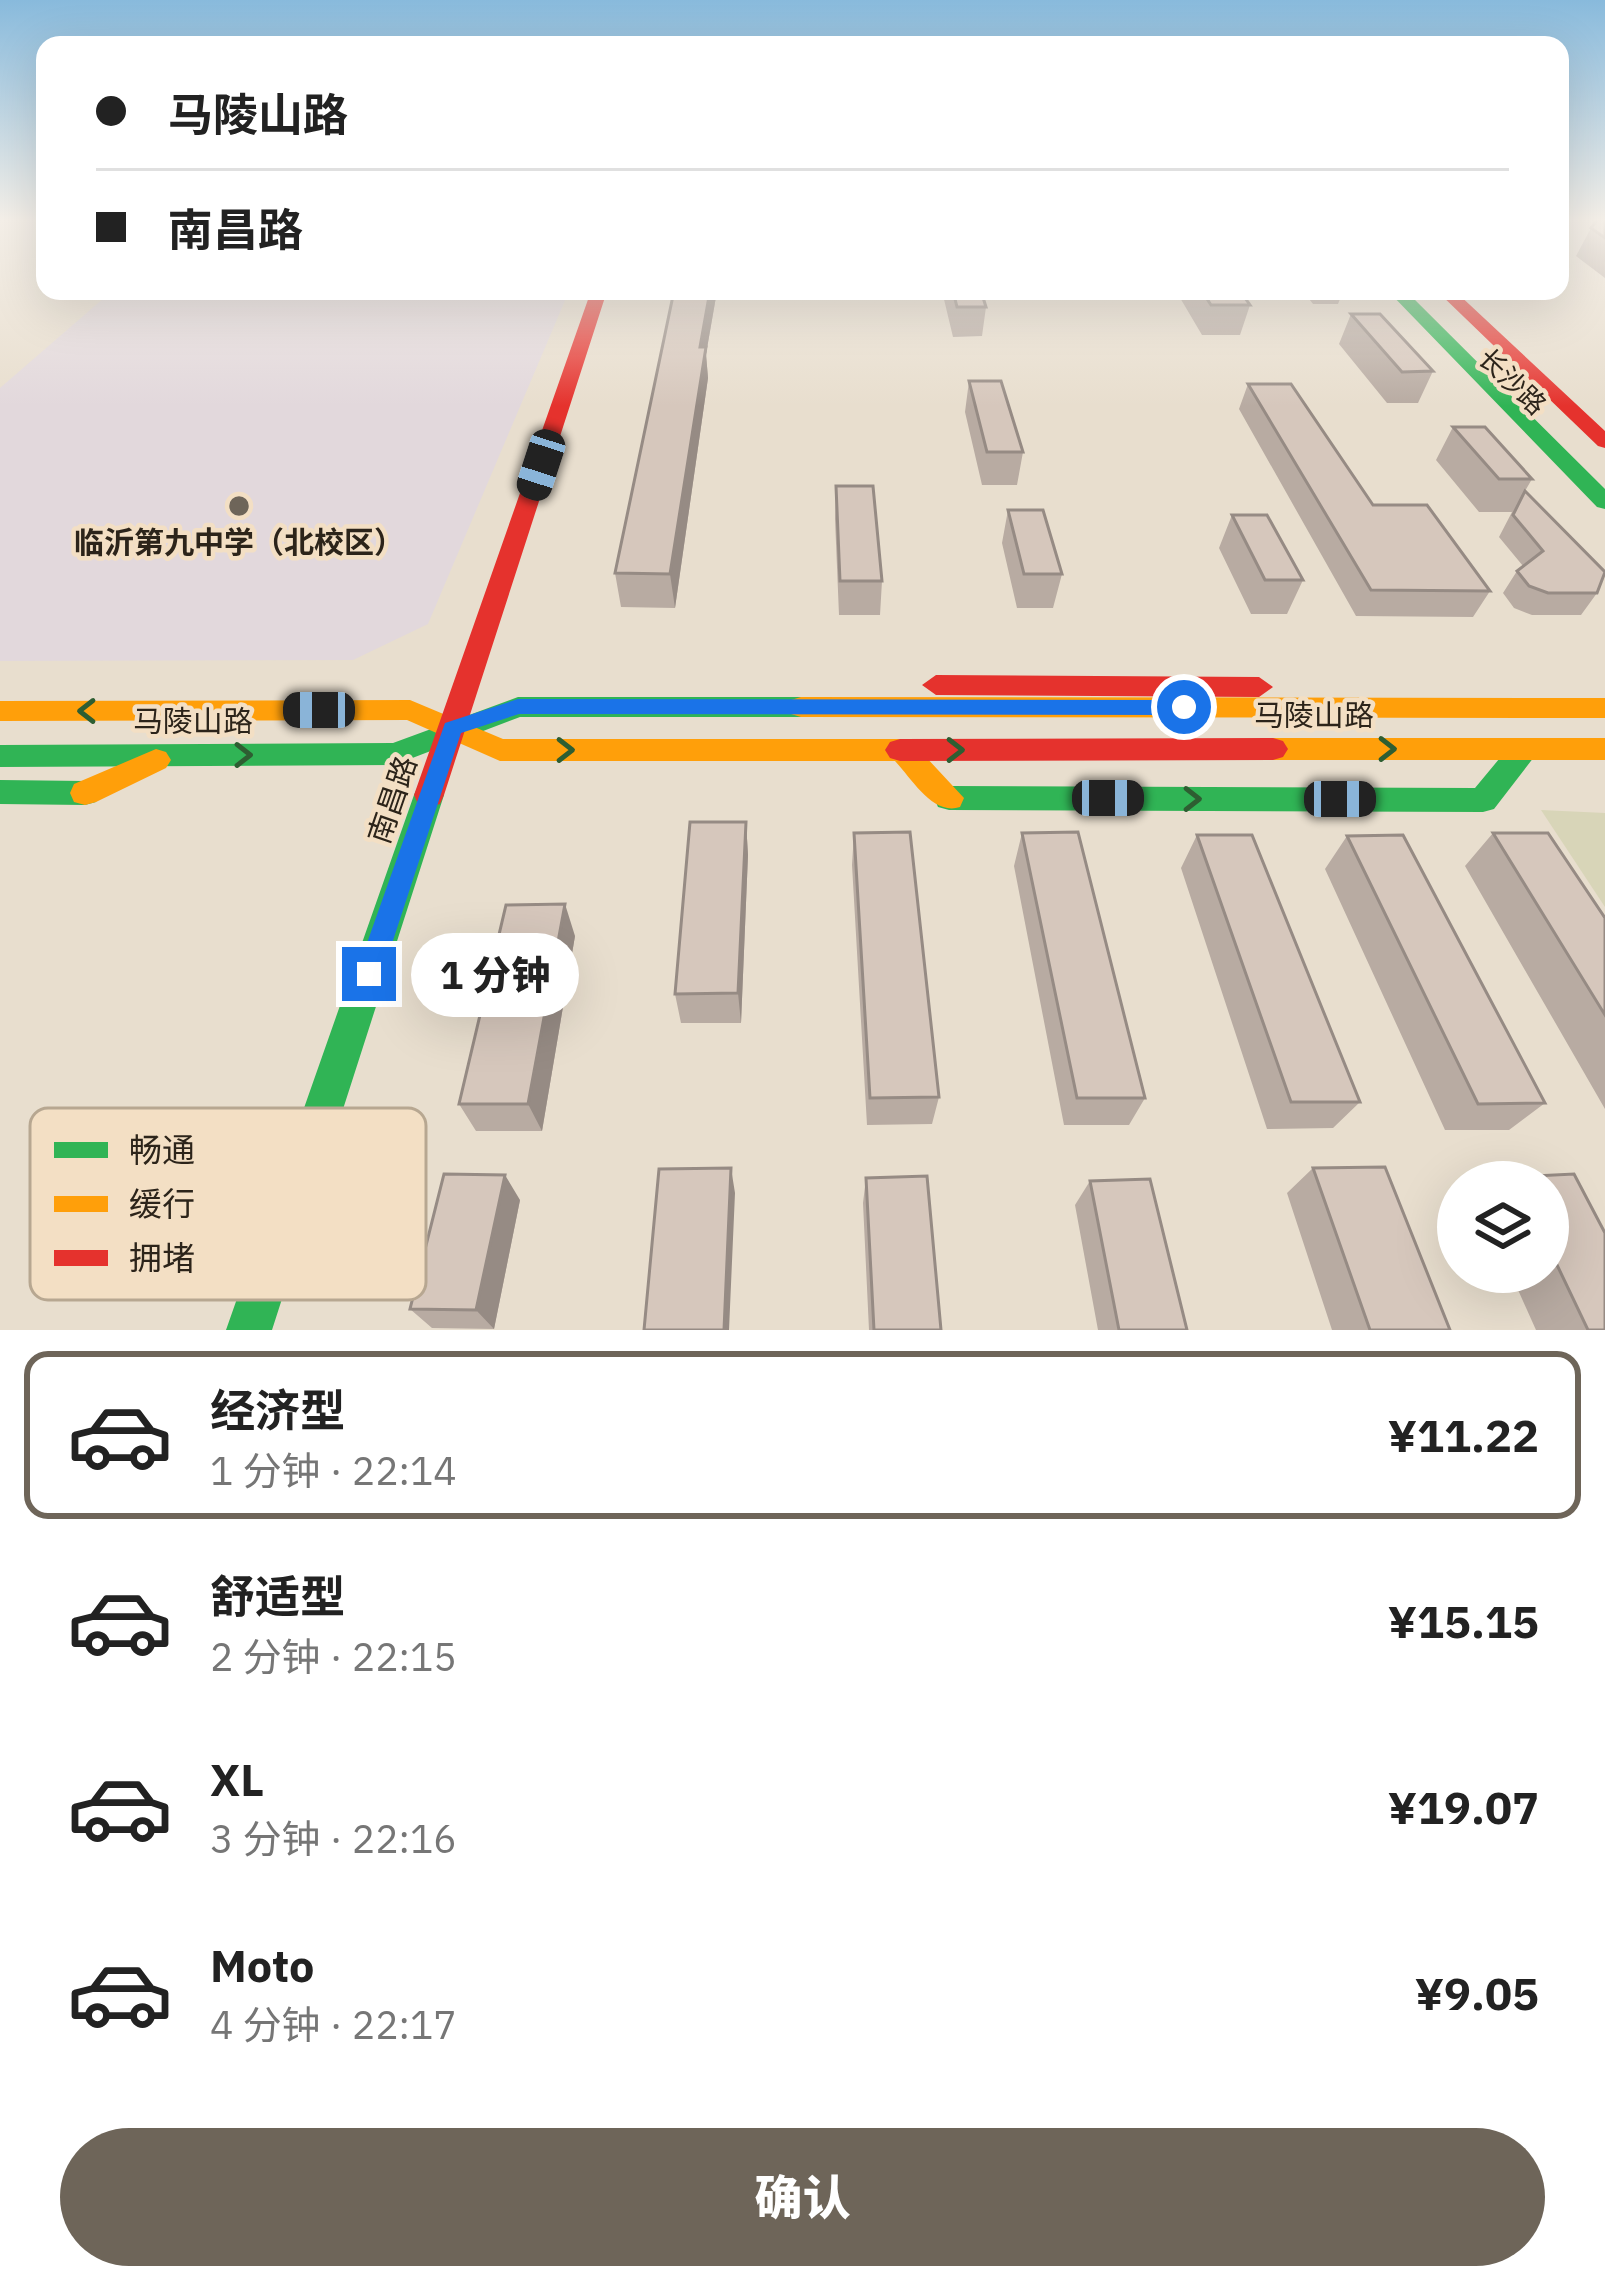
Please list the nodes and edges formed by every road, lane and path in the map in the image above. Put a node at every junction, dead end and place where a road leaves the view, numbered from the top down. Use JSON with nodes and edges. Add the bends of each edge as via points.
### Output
{"nodes":[{"id":1,"x":596,"y":300,"type":"edge"},
{"id":2,"x":1405,"y":300,"type":"edge"},
{"id":3,"x":1428,"y":300,"type":"edge"},
{"id":4,"x":1455,"y":300,"type":"edge"},
{"id":5,"x":1480,"y":300,"type":"edge"},
{"id":6,"x":1605,"y":414,"type":"edge"},
{"id":7,"x":1605,"y":442,"type":"edge"},
{"id":8,"x":1605,"y":473,"type":"edge"},
{"id":9,"x":1605,"y":501,"type":"edge"},
{"id":10,"x":904,"y":707,"type":"junction"},
{"id":11,"x":1299,"y":708,"type":"junction"},
{"id":12,"x":1605,"y":708,"type":"edge"},
{"id":13,"x":0,"y":711,"type":"edge"},
{"id":14,"x":452,"y":728,"type":"junction"},
{"id":15,"x":1524,"y":749,"type":"junction"},
{"id":16,"x":1605,"y":749,"type":"edge"},
{"id":17,"x":902,"y":750,"type":"junction"},
{"id":18,"x":169,"y":755,"type":"junction"},
{"id":19,"x":0,"y":756,"type":"edge"},
{"id":20,"x":0,"y":792,"type":"edge"},
{"id":21,"x":324,"y":1108,"type":"edge"},
{"id":22,"x":259,"y":1300,"type":"edge"},
{"id":23,"x":249,"y":1330,"type":"edge"}],
"edges":[{"from":1,"to":14,"type":"main road","name":"南昌路"},
{"from":2,"to":9,"type":"main road"},
{"from":3,"to":8,"type":"main road","name":"长沙路"},
{"from":4,"to":7,"type":"main road","name":"长沙路"},
{"from":5,"to":6,"type":"main road"},
{"from":10,"to":11,"type":"main road","name":"马陵山路"},
{"from":10,"to":11,"type":"main road","via":[[936,685],[1259,687]]},
{"from":10,"to":14,"type":"main road","name":"马陵山路","via":[[518,707]]},
{"from":11,"to":12,"type":"main road","name":"马陵山路"},
{"from":14,"to":13,"type":"main road","name":"马陵山路","one_way":true,"via":[[410,710]]},
{"from":14,"to":17,"type":"main road","name":"马陵山路","one_way":true,"via":[[500,750]]},
{"from":18,"to":14,"type":"main road","name":"马陵山路","one_way":true,"via":[[394,754]]},
{"from":14,"to":21,"type":"main road","name":"南昌路"},
{"from":15,"to":16,"type":"main road","name":"马陵山路"},
{"from":17,"to":15,"type":"main road","name":"马陵山路","one_way":true},
{"from":17,"to":15,"type":"main road","one_way":true,"via":[[949,798],[1483,800]]},
{"from":18,"to":19,"type":"main road","name":"马陵山路"},
{"from":18,"to":20,"type":"main road","via":[[85,793]]},
{"from":22,"to":23,"type":"main road","name":"南昌路"}]}
